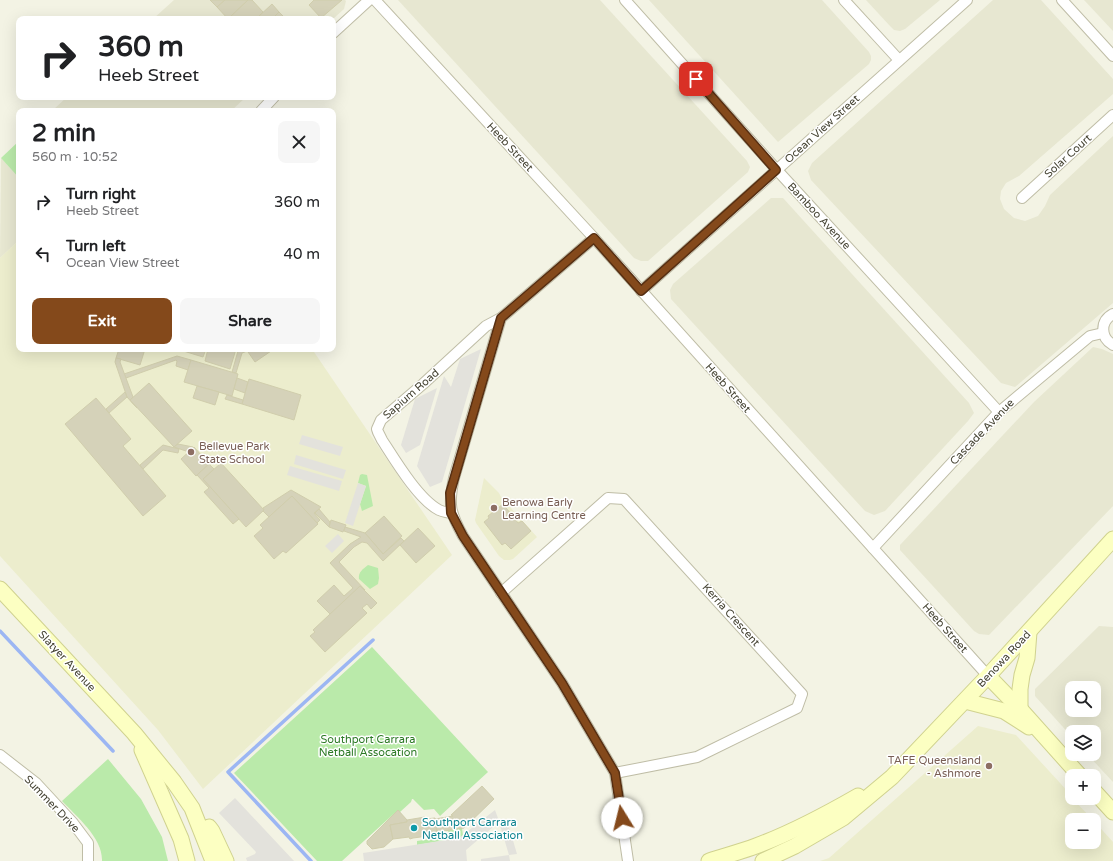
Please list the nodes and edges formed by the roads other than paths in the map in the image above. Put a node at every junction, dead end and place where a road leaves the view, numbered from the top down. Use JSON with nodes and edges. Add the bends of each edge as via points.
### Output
{"nodes":[{"id":1,"x":369,"y":0,"type":"edge"},
{"id":2,"x":375,"y":0,"type":"edge"},
{"id":3,"x":625,"y":0,"type":"edge"},
{"id":4,"x":844,"y":0,"type":"edge"},
{"id":5,"x":967,"y":0,"type":"edge"},
{"id":6,"x":1062,"y":0,"type":"edge"},
{"id":7,"x":336,"y":31,"type":"edge"},
{"id":8,"x":1113,"y":56,"type":"edge"},
{"id":9,"x":899,"y":60,"type":"junction"},
{"id":10,"x":271,"y":100,"type":"edge"},
{"id":11,"x":264,"y":108,"type":"edge"},
{"id":12,"x":1113,"y":115,"type":"edge"},
{"id":13,"x":776,"y":170,"type":"junction"},
{"id":14,"x":1022,"y":198,"type":"dead end"},
{"id":15,"x":594,"y":238,"type":"junction"},
{"id":16,"x":641,"y":291,"type":"junction"},
{"id":17,"x":1113,"y":314,"type":"edge"},
{"id":18,"x":501,"y":318,"type":"junction"},
{"id":19,"x":1104,"y":333,"type":"junction"},
{"id":20,"x":1113,"y":344,"type":"edge"},
{"id":21,"x":999,"y":412,"type":"junction"},
{"id":22,"x":451,"y":513,"type":"junction"},
{"id":23,"x":1113,"y":540,"type":"edge"},
{"id":24,"x":873,"y":548,"type":"junction"},
{"id":25,"x":0,"y":588,"type":"edge"},
{"id":26,"x":501,"y":593,"type":"junction"},
{"id":27,"x":1028,"y":632,"type":"junction"},
{"id":28,"x":988,"y":676,"type":"junction"},
{"id":29,"x":965,"y":701,"type":"junction"},
{"id":30,"x":1020,"y":709,"type":"junction"},
{"id":31,"x":134,"y":733,"type":"junction"},
{"id":32,"x":1043,"y":736,"type":"junction"},
{"id":33,"x":0,"y":755,"type":"edge"},
{"id":34,"x":1074,"y":769,"type":"edge"},
{"id":35,"x":615,"y":773,"type":"junction"},
{"id":36,"x":892,"y":777,"type":"junction"},
{"id":37,"x":1101,"y":799,"type":"edge"},
{"id":38,"x":192,"y":808,"type":"junction"},
{"id":39,"x":1113,"y":812,"type":"edge"},
{"id":40,"x":88,"y":861,"type":"edge"},
{"id":41,"x":187,"y":861,"type":"edge"},
{"id":42,"x":213,"y":861,"type":"edge"},
{"id":43,"x":226,"y":861,"type":"edge"},
{"id":44,"x":628,"y":861,"type":"edge"},
{"id":45,"x":709,"y":861,"type":"edge"},
{"id":46,"x":763,"y":861,"type":"edge"}],
"edges":[{"from":1,"to":7,"type":"street"},
{"from":2,"to":15,"type":"street","name":"Heeb Street"},
{"from":3,"to":13,"type":"street","name":"Bamboo Avenue"},
{"from":4,"to":9,"type":"street"},
{"from":5,"to":9,"type":"street","name":"Ocean View Street"},
{"from":6,"to":8,"type":"street"},
{"from":9,"to":13,"type":"street","name":"Ocean View Street"},
{"from":10,"to":11,"type":"street"},
{"from":12,"to":14,"type":"street","name":"Solar Court"},
{"from":13,"to":16,"type":"street","name":"Ocean View Street"},
{"from":13,"to":21,"type":"street","name":"Bamboo Avenue"},
{"from":15,"to":16,"type":"street","name":"Heeb Street"},
{"from":15,"to":18,"type":"street","name":"Sapium Road"},
{"from":16,"to":24,"type":"street","name":"Heeb Street"},
{"from":17,"to":19,"type":"street","via":[[1105,321]]},
{"from":18,"to":22,"type":"street","via":[[450,493]]},
{"from":18,"to":22,"type":"street","name":"Sapium Road","via":[[486,326],[378,425],[382,440],[420,495],[441,511]]},
{"from":19,"to":20,"type":"street","via":[[1106,339]]},
{"from":19,"to":21,"type":"street","name":"Cascade Avenue","via":[[1090,336]]},
{"from":21,"to":24,"type":"street","name":"Cascade Avenue"},
{"from":22,"to":26,"type":"street","via":[[463,536]]},
{"from":23,"to":27,"type":"main road","name":"Benowa Road"},
{"from":24,"to":28,"type":"street","name":"Heeb Street"},
{"from":25,"to":31,"type":"main road","name":"Slatyer Avenue"},
{"from":26,"to":35,"type":"street","via":[[562,683]]},
{"from":26,"to":35,"type":"street","name":"Kerria Crescent","via":[[608,498],[624,499],[802,694],[797,708],[697,757]]},
{"from":27,"to":28,"type":"main road","name":"Benowa Road"},
{"from":27,"to":30,"type":"main road","via":[[1027,658],[1020,689]]},
{"from":28,"to":29,"type":"main road","name":"Benowa Road"},
{"from":28,"to":30,"type":"main road","name":"Heeb Street"},
{"from":29,"to":32,"type":"main road","via":[[1004,711]]},
{"from":29,"to":36,"type":"main road","name":"Benowa Road"},
{"from":30,"to":32,"type":"main road","name":"Heeb Street"},
{"from":31,"to":38,"type":"main road","name":"Slatyer Avenue"},
{"from":31,"to":41,"type":"main road","name":"Slatyer Avenue","via":[[181,839]]},
{"from":32,"to":34,"type":"main road","name":"Heeb Street"},
{"from":33,"to":40,"type":"street","name":"Summer Drive","via":[[36,783],[73,823],[88,843]]},
{"from":35,"to":44,"type":"street"},
{"from":36,"to":45,"type":"main road","name":"Benowa Road","via":[[776,838]]},
{"from":36,"to":46,"type":"main road","name":"Benowa Road","via":[[843,818]]},
{"from":37,"to":39,"type":"main road"},
{"from":38,"to":42,"type":"main road","name":"Slatyer Avenue"},
{"from":38,"to":43,"type":"main road","via":[[212,831]]}]}
